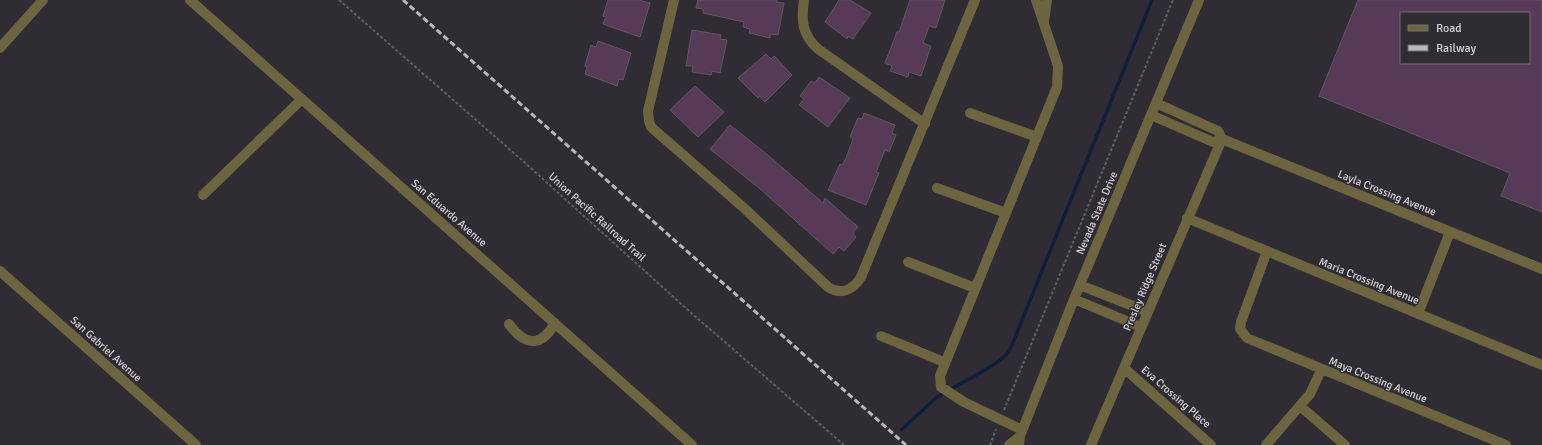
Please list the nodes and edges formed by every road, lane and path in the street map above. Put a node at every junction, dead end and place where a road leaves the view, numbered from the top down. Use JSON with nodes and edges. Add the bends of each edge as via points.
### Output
{"nodes":[{"id":1,"x":43,"y":0,"type":"edge"},
{"id":2,"x":190,"y":0,"type":"edge"},
{"id":3,"x":339,"y":0,"type":"edge"},
{"id":4,"x":674,"y":0,"type":"edge"},
{"id":5,"x":804,"y":0,"type":"edge"},
{"id":6,"x":975,"y":0,"type":"edge"},
{"id":7,"x":1036,"y":0,"type":"edge"},
{"id":8,"x":1047,"y":0,"type":"edge"},
{"id":9,"x":1173,"y":0,"type":"edge"},
{"id":10,"x":1199,"y":0,"type":"edge"},
{"id":11,"x":1043,"y":23,"type":"junction"},
{"id":12,"x":0,"y":48,"type":"edge"},
{"id":13,"x":302,"y":99,"type":"junction"},
{"id":14,"x":1156,"y":103,"type":"junction"},
{"id":15,"x":970,"y":113,"type":"dead end"},
{"id":16,"x":1151,"y":115,"type":"junction"},
{"id":17,"x":925,"y":124,"type":"junction"},
{"id":18,"x":1037,"y":137,"type":"junction"},
{"id":19,"x":1222,"y":139,"type":"junction"},
{"id":20,"x":937,"y":188,"type":"dead end"},
{"id":21,"x":203,"y":195,"type":"dead end"},
{"id":22,"x":1006,"y":213,"type":"junction"},
{"id":23,"x":1187,"y":218,"type":"junction"},
{"id":24,"x":1450,"y":232,"type":"junction"},
{"id":25,"x":1267,"y":251,"type":"junction"},
{"id":26,"x":908,"y":262,"type":"dead end"},
{"id":27,"x":1542,"y":269,"type":"edge"},
{"id":28,"x":0,"y":271,"type":"edge"},
{"id":29,"x":1080,"y":284,"type":"junction"},
{"id":30,"x":975,"y":288,"type":"junction"},
{"id":31,"x":1074,"y":299,"type":"junction"},
{"id":32,"x":1129,"y":304,"type":"junction"},
{"id":33,"x":1148,"y":312,"type":"junction"},
{"id":34,"x":1418,"y":314,"type":"junction"},
{"id":35,"x":1123,"y":320,"type":"junction"},
{"id":36,"x":555,"y":323,"type":"junction"},
{"id":37,"x":509,"y":324,"type":"dead end"},
{"id":38,"x":1141,"y":327,"type":"junction"},
{"id":39,"x":881,"y":336,"type":"dead end"},
{"id":40,"x":944,"y":362,"type":"junction"},
{"id":41,"x":1542,"y":365,"type":"edge"},
{"id":42,"x":1124,"y":368,"type":"junction"},
{"id":43,"x":1321,"y":370,"type":"junction"},
{"id":44,"x":1300,"y":406,"type":"junction"},
{"id":45,"x":1000,"y":419,"type":"junction"},
{"id":46,"x":1020,"y":437,"type":"edge"},
{"id":47,"x":196,"y":445,"type":"edge"},
{"id":48,"x":692,"y":445,"type":"edge"},
{"id":49,"x":844,"y":445,"type":"edge"},
{"id":50,"x":990,"y":445,"type":"edge"},
{"id":51,"x":1009,"y":445,"type":"edge"},
{"id":52,"x":1091,"y":445,"type":"edge"},
{"id":53,"x":1212,"y":445,"type":"edge"},
{"id":54,"x":1266,"y":445,"type":"edge"},
{"id":55,"x":1345,"y":445,"type":"edge"},
{"id":56,"x":1506,"y":445,"type":"edge"}],
"edges":[{"from":1,"to":12,"type":"street"},
{"from":2,"to":13,"type":"street","name":"San Eduardo Avenue"},
{"from":3,"to":49,"type":"path","name":"Union Pacific Railroad Trail","via":[[694,316]]},
{"from":4,"to":17,"type":"street","via":[[648,111],[651,127],[744,208],[832,290],[852,288],[861,277]]},
{"from":5,"to":17,"type":"street","via":[[803,20],[808,41]]},
{"from":6,"to":17,"type":"street"},
{"from":7,"to":11,"type":"street"},
{"from":8,"to":11,"type":"street"},
{"from":9,"to":45,"type":"path"},
{"from":10,"to":14,"type":"street","name":"Nevada State Drive"},
{"from":11,"to":18,"type":"street","via":[[1058,66],[1057,87]]},
{"from":13,"to":21,"type":"street"},
{"from":13,"to":36,"type":"street","name":"San Eduardo Avenue"},
{"from":14,"to":16,"type":"street","name":"Nevada State Drive"},
{"from":14,"to":19,"type":"street","name":"Layla Crossing Avenue","via":[[1218,131]]},
{"from":15,"to":18,"type":"street"},
{"from":16,"to":19,"type":"street","name":"Layla Crossing Avenue","via":[[1213,142]]},
{"from":16,"to":29,"type":"street","name":"Nevada State Drive"},
{"from":18,"to":22,"type":"street"},
{"from":19,"to":23,"type":"street","name":"Presley Ridge Street"},
{"from":19,"to":24,"type":"street","name":"Layla Crossing Avenue"},
{"from":20,"to":22,"type":"street"},
{"from":22,"to":30,"type":"street"},
{"from":23,"to":25,"type":"street","name":"Maria Crossing Avenue"},
{"from":23,"to":33,"type":"street","name":"Presley Ridge Street"},
{"from":24,"to":27,"type":"street","name":"Layla Crossing Avenue"},
{"from":24,"to":34,"type":"street"},
{"from":25,"to":34,"type":"street","name":"Maria Crossing Avenue"},
{"from":25,"to":43,"type":"street","name":"Maya Crossing Avenue","via":[[1241,322],[1242,334]]},
{"from":26,"to":30,"type":"street"},
{"from":28,"to":47,"type":"street","name":"San Gabriel Avenue"},
{"from":29,"to":31,"type":"street","name":"Nevada State Drive"},
{"from":29,"to":32,"type":"street"},
{"from":30,"to":40,"type":"street"},
{"from":31,"to":35,"type":"street"},
{"from":31,"to":46,"type":"street","name":"Nevada State Drive"},
{"from":32,"to":33,"type":"street"},
{"from":32,"to":35,"type":"street"},
{"from":33,"to":38,"type":"street","name":"Presley Ridge Street"},
{"from":34,"to":41,"type":"street","name":"Maria Crossing Avenue"},
{"from":35,"to":38,"type":"street"},
{"from":36,"to":37,"type":"street","via":[[549,333],[540,340],[530,341],[518,336]]},
{"from":36,"to":48,"type":"street","name":"San Eduardo Avenue"},
{"from":38,"to":42,"type":"street","name":"Presley Ridge Street"},
{"from":39,"to":40,"type":"street"},
{"from":40,"to":45,"type":"street","via":[[940,376],[941,387],[964,402]]},
{"from":42,"to":52,"type":"street","name":"Presley Ridge Street"},
{"from":42,"to":53,"type":"street","name":"Eva Crossing Place"},
{"from":43,"to":44,"type":"street","via":[[1310,394]]},
{"from":43,"to":56,"type":"street","name":"Maya Crossing Avenue"},
{"from":44,"to":54,"type":"street"},
{"from":44,"to":55,"type":"street"},
{"from":45,"to":46,"type":"street"},
{"from":45,"to":50,"type":"path"},
{"from":46,"to":51,"type":"street","name":"Nevada State Drive"}]}
